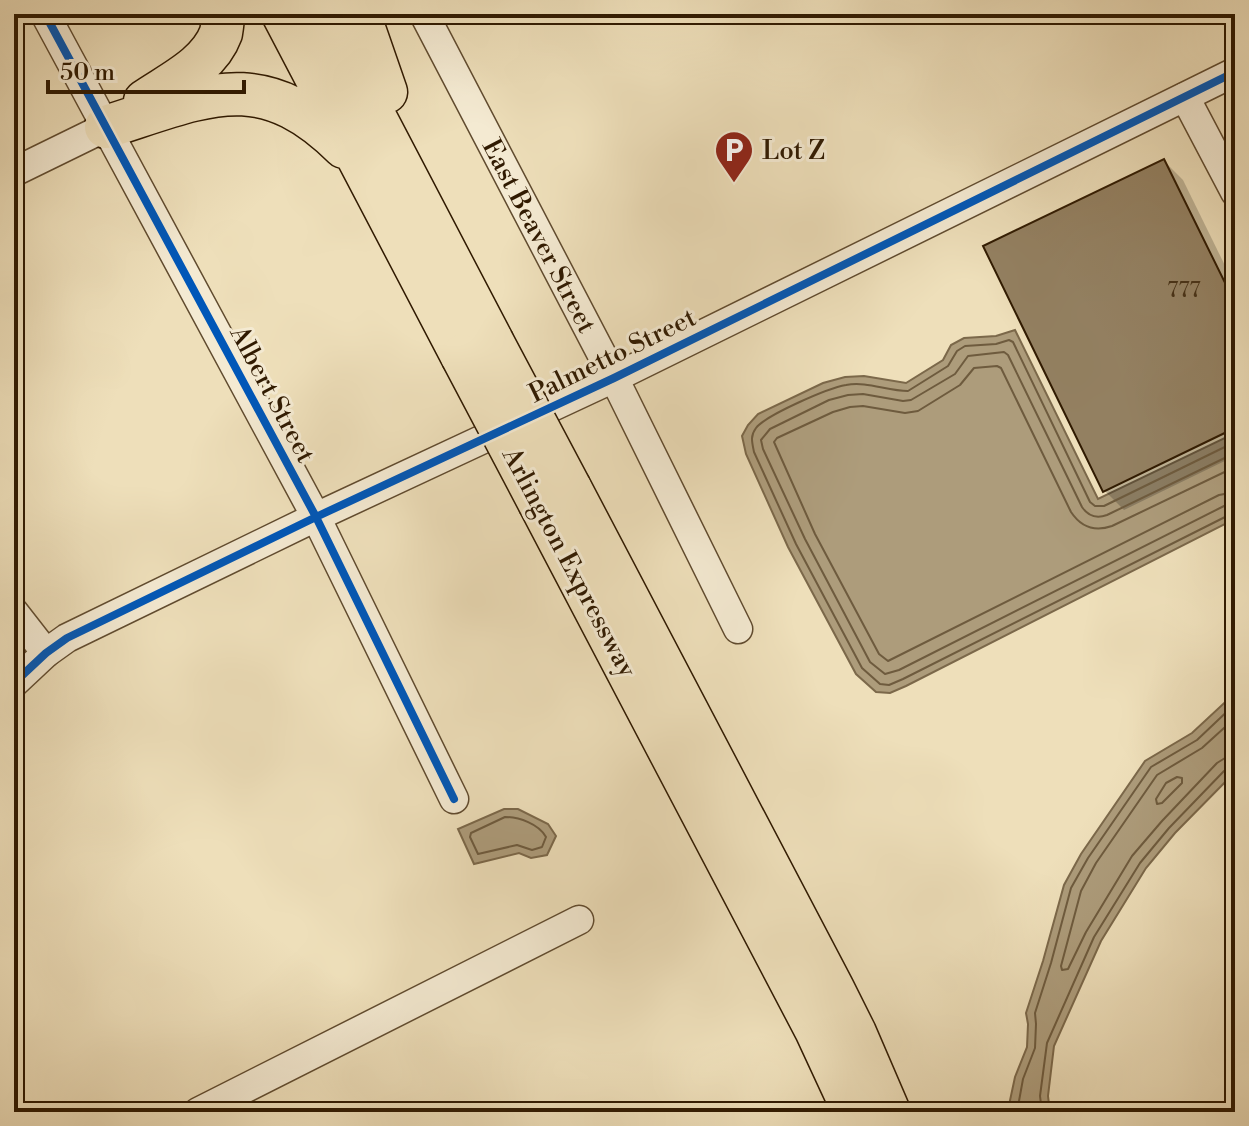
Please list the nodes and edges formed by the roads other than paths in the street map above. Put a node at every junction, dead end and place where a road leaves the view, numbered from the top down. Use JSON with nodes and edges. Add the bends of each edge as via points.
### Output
{"nodes":[{"id":1,"x":45,"y":14,"type":"edge"},
{"id":2,"x":223,"y":14,"type":"edge"},
{"id":3,"x":283,"y":14,"type":"edge"},
{"id":4,"x":321,"y":14,"type":"edge"},
{"id":5,"x":359,"y":14,"type":"edge"},
{"id":6,"x":424,"y":14,"type":"edge"},
{"id":7,"x":1235,"y":72,"type":"edge"},
{"id":8,"x":1185,"y":97,"type":"junction"},
{"id":9,"x":106,"y":127,"type":"junction"},
{"id":10,"x":14,"y":172,"type":"edge"},
{"id":11,"x":370,"y":179,"type":"junction"},
{"id":12,"x":1235,"y":192,"type":"edge"},
{"id":13,"x":443,"y":247,"type":"junction"},
{"id":14,"x":477,"y":349,"type":"junction"},
{"id":15,"x":614,"y":378,"type":"junction"},
{"id":16,"x":316,"y":517,"type":"junction"},
{"id":17,"x":14,"y":612,"type":"edge"},
{"id":18,"x":738,"y":629,"type":"dead end"},
{"id":19,"x":46,"y":653,"type":"junction"},
{"id":20,"x":14,"y":683,"type":"edge"},
{"id":21,"x":678,"y":731,"type":"junction"},
{"id":22,"x":454,"y":799,"type":"dead end"},
{"id":23,"x":579,"y":920,"type":"dead end"},
{"id":24,"x":198,"y":1112,"type":"edge"},
{"id":25,"x":854,"y":1112,"type":"edge"},
{"id":26,"x":889,"y":1112,"type":"edge"}],
"edges":[{"from":1,"to":9,"type":"street","name":"Albert Street"},
{"from":2,"to":9,"type":"highway","via":[[221,33],[194,68]]},
{"from":3,"to":11,"type":"highway","name":"Arlington Expressway"},
{"from":4,"to":13,"type":"highway","name":"Arlington Expressway"},
{"from":5,"to":13,"type":"highway"},
{"from":6,"to":15,"type":"street","name":"East Beaver Street"},
{"from":7,"to":8,"type":"street","name":"Palmetto Street"},
{"from":8,"to":12,"type":"street"},
{"from":8,"to":15,"type":"street","name":"Palmetto Street"},
{"from":9,"to":10,"type":"street"},
{"from":9,"to":11,"type":"highway","via":[[216,94],[272,98],[323,126]]},
{"from":9,"to":16,"type":"street","name":"Albert Street"},
{"from":11,"to":14,"type":"highway","name":"Arlington Expressway"},
{"from":13,"to":14,"type":"highway","name":"Arlington Expressway"},
{"from":14,"to":21,"type":"highway","name":"Arlington Expressway","bridge":true},
{"from":15,"to":16,"type":"street","name":"Palmetto Street"},
{"from":15,"to":18,"type":"street","name":"East Beaver Street"},
{"from":16,"to":19,"type":"street","name":"Palmetto Street"},
{"from":16,"to":22,"type":"street","name":"Albert Street"},
{"from":17,"to":19,"type":"street"},
{"from":19,"to":20,"type":"street","name":"Palmetto Street"},
{"from":21,"to":25,"type":"highway","name":"Arlington Expressway"},
{"from":21,"to":26,"type":"highway","name":"Arlington Expressway","via":[[838,1000]]},
{"from":23,"to":24,"type":"street"}]}
